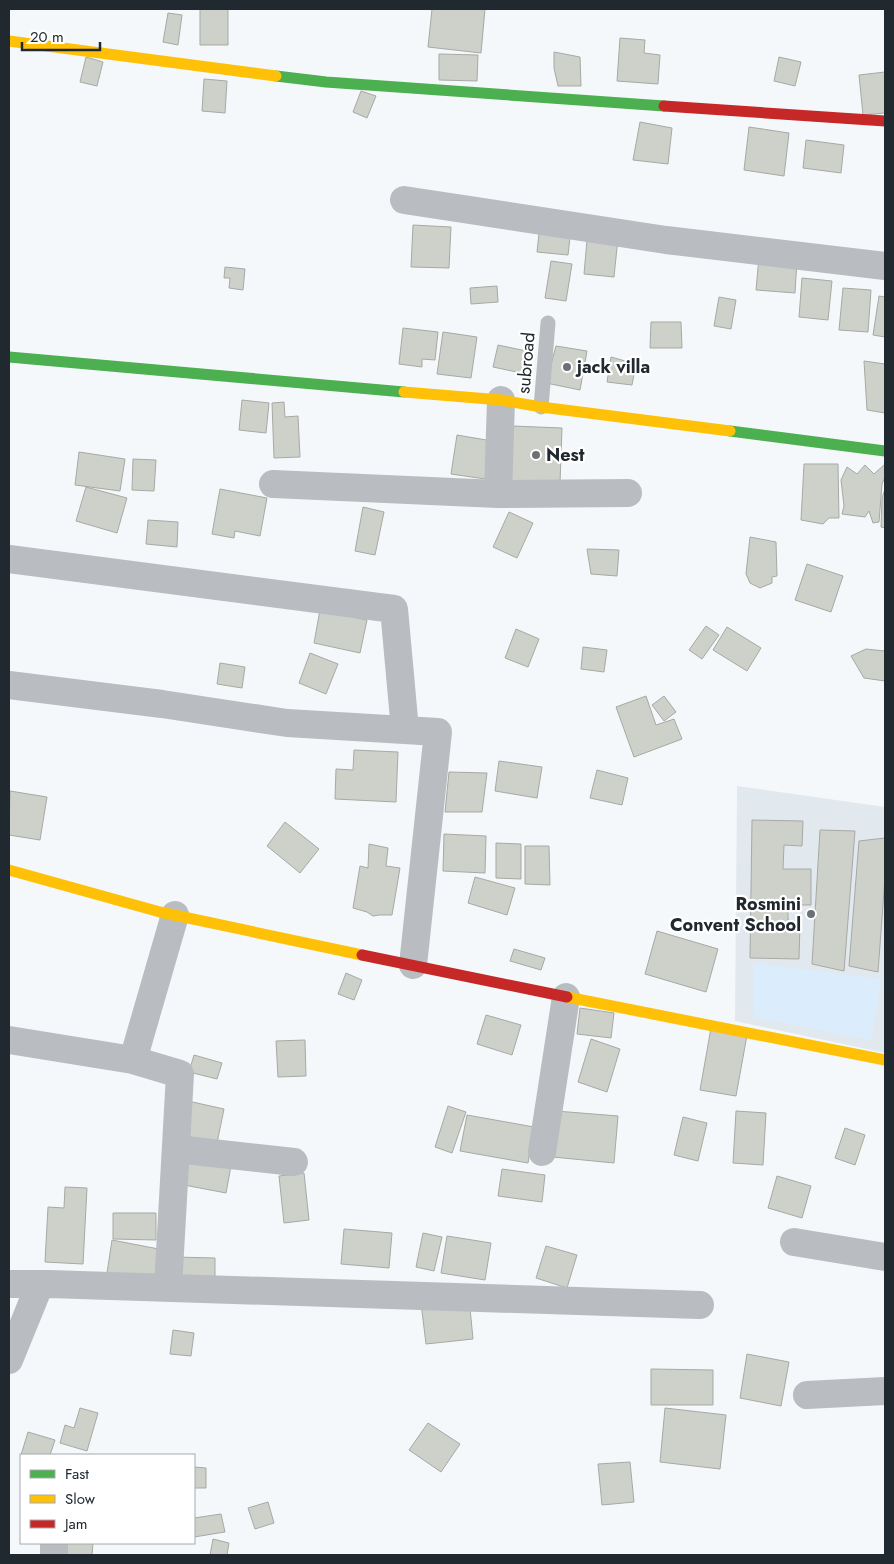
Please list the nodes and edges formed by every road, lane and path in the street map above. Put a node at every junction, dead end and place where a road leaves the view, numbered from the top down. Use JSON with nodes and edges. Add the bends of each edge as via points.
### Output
{"nodes":[{"id":1,"x":9,"y":41,"type":"edge"},
{"id":2,"x":885,"y":121,"type":"edge"},
{"id":3,"x":404,"y":200,"type":"dead end"},
{"id":4,"x":885,"y":266,"type":"edge"},
{"id":5,"x":548,"y":323,"type":"dead end"},
{"id":6,"x":9,"y":357,"type":"edge"},
{"id":7,"x":501,"y":400,"type":"junction"},
{"id":8,"x":541,"y":406,"type":"junction"},
{"id":9,"x":885,"y":451,"type":"edge"},
{"id":10,"x":273,"y":484,"type":"dead end"},
{"id":11,"x":628,"y":493,"type":"dead end"},
{"id":12,"x":498,"y":494,"type":"junction"},
{"id":13,"x":9,"y":559,"type":"edge"},
{"id":14,"x":9,"y":685,"type":"edge"},
{"id":15,"x":406,"y":730,"type":"junction"},
{"id":16,"x":9,"y":870,"type":"edge"},
{"id":17,"x":175,"y":914,"type":"junction"},
{"id":18,"x":412,"y":965,"type":"junction"},
{"id":19,"x":566,"y":997,"type":"junction"},
{"id":20,"x":9,"y":1040,"type":"edge"},
{"id":21,"x":132,"y":1060,"type":"junction"},
{"id":22,"x":885,"y":1060,"type":"edge"},
{"id":23,"x":176,"y":1149,"type":"junction"},
{"id":24,"x":542,"y":1152,"type":"dead end"},
{"id":25,"x":294,"y":1162,"type":"dead end"},
{"id":26,"x":794,"y":1242,"type":"dead end"},
{"id":27,"x":885,"y":1257,"type":"edge"},
{"id":28,"x":9,"y":1284,"type":"edge"},
{"id":29,"x":40,"y":1284,"type":"junction"},
{"id":30,"x":168,"y":1288,"type":"junction"},
{"id":31,"x":700,"y":1305,"type":"dead end"},
{"id":32,"x":9,"y":1360,"type":"edge"},
{"id":33,"x":885,"y":1391,"type":"edge"},
{"id":34,"x":807,"y":1395,"type":"dead end"}],
"edges":[{"from":1,"to":2,"type":"street","via":[[326,82]]},
{"from":3,"to":4,"type":"street","via":[[666,240]]},
{"from":5,"to":8,"type":"lane","name":"subroad"},
{"from":6,"to":7,"type":"street"},
{"from":7,"to":8,"type":"street"},
{"from":7,"to":12,"type":"street"},
{"from":8,"to":9,"type":"street"},
{"from":10,"to":12,"type":"street"},
{"from":11,"to":12,"type":"street"},
{"from":13,"to":15,"type":"street","via":[[394,609]]},
{"from":14,"to":15,"type":"street","via":[[287,722]]},
{"from":15,"to":18,"type":"street","via":[[438,732]]},
{"from":16,"to":17,"type":"street"},
{"from":17,"to":18,"type":"street"},
{"from":17,"to":21,"type":"street"},
{"from":18,"to":19,"type":"street"},
{"from":19,"to":22,"type":"street"},
{"from":19,"to":24,"type":"street"},
{"from":20,"to":21,"type":"street"},
{"from":21,"to":23,"type":"street","via":[[180,1074]]},
{"from":23,"to":25,"type":"street"},
{"from":23,"to":30,"type":"street"},
{"from":26,"to":27,"type":"street"},
{"from":28,"to":29,"type":"street"},
{"from":29,"to":30,"type":"street"},
{"from":29,"to":32,"type":"street"},
{"from":30,"to":31,"type":"street"},
{"from":33,"to":34,"type":"street"}]}
